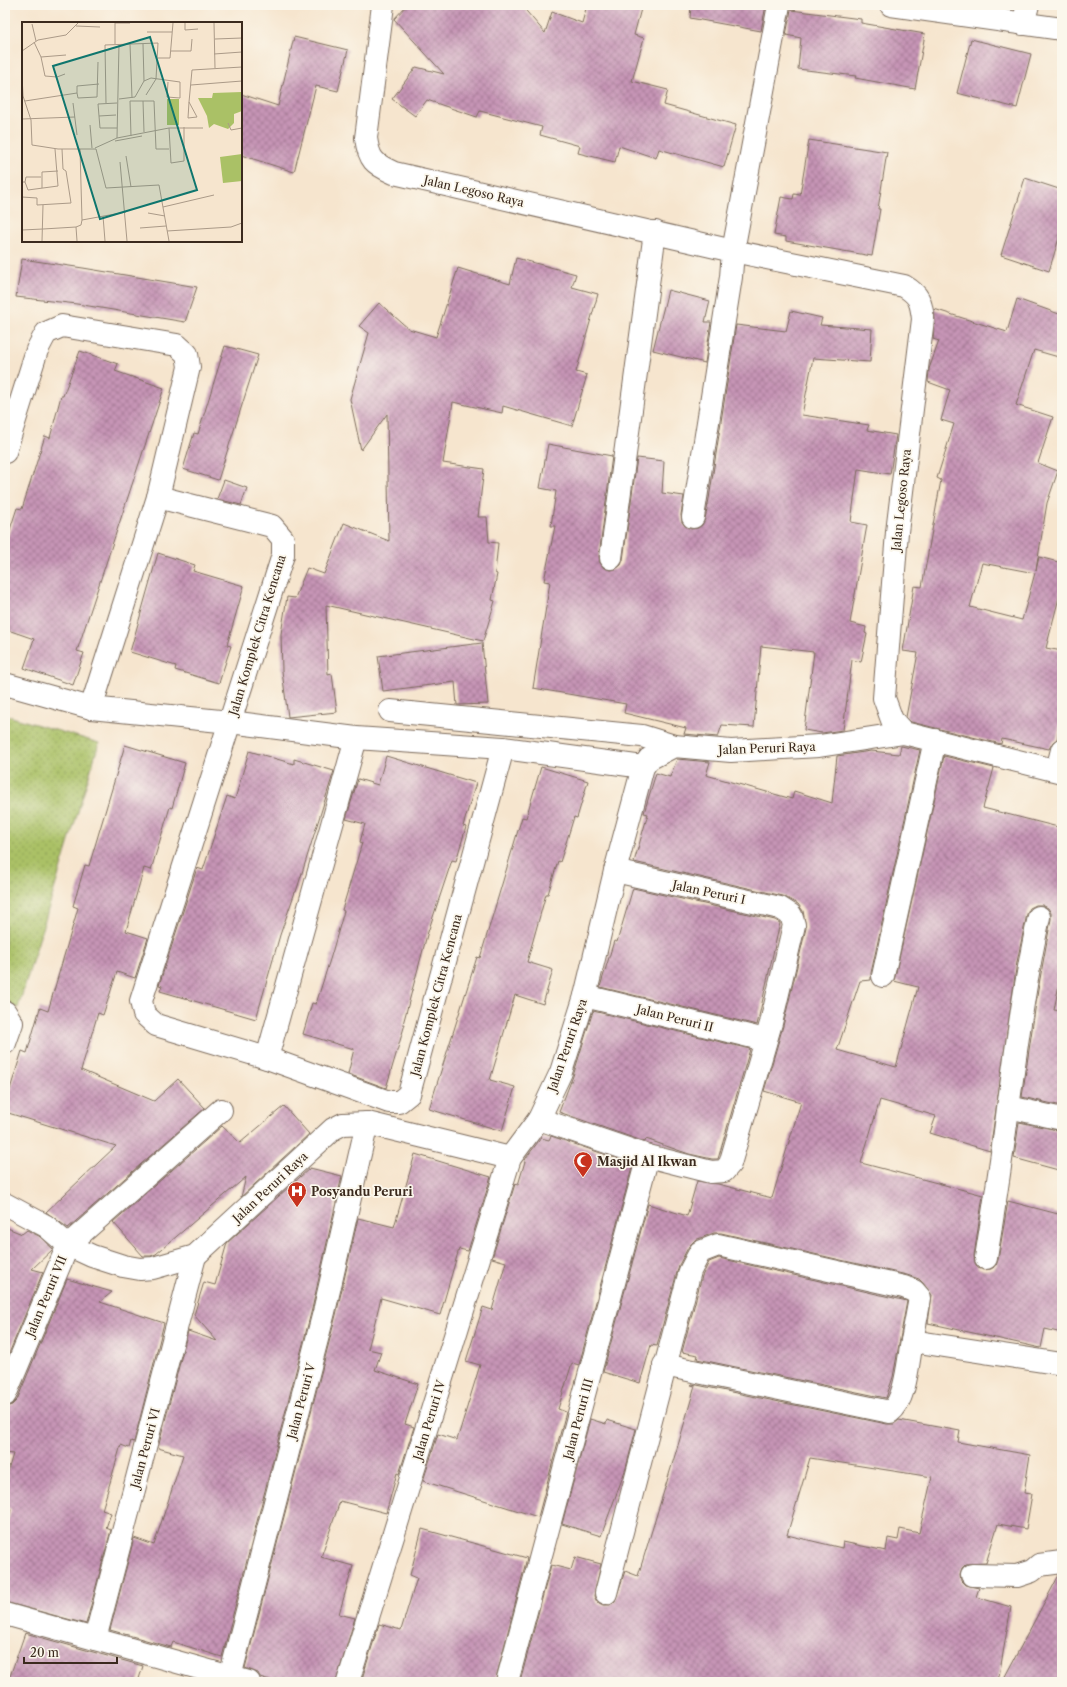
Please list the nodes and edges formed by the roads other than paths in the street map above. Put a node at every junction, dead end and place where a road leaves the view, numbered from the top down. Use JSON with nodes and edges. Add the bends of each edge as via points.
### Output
{"nodes":[{"id":1,"x":383,"y":5,"type":"edge"},
{"id":2,"x":779,"y":5,"type":"edge"},
{"id":3,"x":891,"y":5,"type":"edge"},
{"id":4,"x":1025,"y":15,"type":"edge"},
{"id":5,"x":1062,"y":29,"type":"edge"},
{"id":6,"x":655,"y":232,"type":"junction"},
{"id":7,"x":733,"y":251,"type":"junction"},
{"id":8,"x":5,"y":452,"type":"edge"},
{"id":9,"x":158,"y":497,"type":"junction"},
{"id":10,"x":693,"y":517,"type":"dead end"},
{"id":11,"x":612,"y":558,"type":"dead end"},
{"id":12,"x":5,"y":684,"type":"edge"},
{"id":13,"x":90,"y":708,"type":"junction"},
{"id":14,"x":390,"y":711,"type":"dead end"},
{"id":15,"x":230,"y":722,"type":"junction"},
{"id":16,"x":904,"y":732,"type":"junction"},
{"id":17,"x":356,"y":738,"type":"junction"},
{"id":18,"x":935,"y":740,"type":"junction"},
{"id":19,"x":674,"y":746,"type":"junction"},
{"id":20,"x":503,"y":748,"type":"junction"},
{"id":21,"x":1060,"y":764,"type":"edge"},
{"id":22,"x":643,"y":767,"type":"junction"},
{"id":23,"x":615,"y":871,"type":"junction"},
{"id":24,"x":1039,"y":917,"type":"dead end"},
{"id":25,"x":883,"y":976,"type":"dead end"},
{"id":26,"x":585,"y":996,"type":"junction"},
{"id":27,"x":5,"y":1012,"type":"edge"},
{"id":28,"x":765,"y":1040,"type":"junction"},
{"id":29,"x":5,"y":1042,"type":"edge"},
{"id":30,"x":266,"y":1058,"type":"junction"},
{"id":31,"x":1008,"y":1108,"type":"junction"},
{"id":32,"x":221,"y":1110,"type":"dead end"},
{"id":33,"x":539,"y":1119,"type":"junction"},
{"id":34,"x":1062,"y":1119,"type":"edge"},
{"id":35,"x":367,"y":1123,"type":"junction"},
{"id":36,"x":648,"y":1156,"type":"junction"},
{"id":37,"x":510,"y":1158,"type":"junction"},
{"id":38,"x":5,"y":1204,"type":"edge"},
{"id":39,"x":68,"y":1245,"type":"junction"},
{"id":40,"x":195,"y":1256,"type":"junction"},
{"id":41,"x":986,"y":1258,"type":"dead end"},
{"id":42,"x":912,"y":1341,"type":"junction"},
{"id":43,"x":1062,"y":1364,"type":"edge"},
{"id":44,"x":664,"y":1365,"type":"junction"},
{"id":45,"x":5,"y":1395,"type":"edge"},
{"id":46,"x":1062,"y":1562,"type":"edge"},
{"id":47,"x":972,"y":1575,"type":"dead end"},
{"id":48,"x":606,"y":1593,"type":"dead end"},
{"id":49,"x":5,"y":1614,"type":"edge"},
{"id":50,"x":95,"y":1639,"type":"junction"},
{"id":51,"x":240,"y":1679,"type":"edge"},
{"id":52,"x":348,"y":1682,"type":"edge"},
{"id":53,"x":507,"y":1682,"type":"edge"}],
"edges":[{"from":1,"to":6,"type":"street","name":"Jalan Legoso Raya","via":[[366,138],[370,158],[381,168],[394,174]]},
{"from":2,"to":7,"type":"street"},
{"from":3,"to":4,"type":"street"},
{"from":4,"to":5,"type":"street"},
{"from":6,"to":7,"type":"street","name":"Jalan Legoso Raya"},
{"from":6,"to":11,"type":"street"},
{"from":7,"to":10,"type":"street"},
{"from":7,"to":16,"type":"street","name":"Jalan Legoso Raya","via":[[904,286],[915,293],[922,306],[923,319],[897,532],[884,698],[892,720]]},
{"from":8,"to":9,"type":"street","via":[[37,350],[46,333],[62,326],[177,345],[187,354],[189,367]]},
{"from":9,"to":13,"type":"street"},
{"from":9,"to":15,"type":"street","name":"Jalan Komplek Citra Kencana","via":[[272,526],[284,538],[283,555]]},
{"from":12,"to":13,"type":"street","name":"Jalan Komplek Citra Kencana"},
{"from":13,"to":15,"type":"street","name":"Jalan Komplek Citra Kencana"},
{"from":14,"to":19,"type":"street","name":"Jalan Peruri Raya","via":[[642,736]]},
{"from":15,"to":17,"type":"street","name":"Jalan Komplek Citra Kencana"},
{"from":15,"to":30,"type":"street","name":"Jalan Komplek Citra Kencana","via":[[141,1001],[144,1014],[156,1025]]},
{"from":16,"to":18,"type":"street"},
{"from":16,"to":19,"type":"street","name":"Jalan Peruri Raya","via":[[819,746],[731,751]]},
{"from":17,"to":20,"type":"street","name":"Jalan Komplek Citra Kencana"},
{"from":17,"to":30,"type":"street"},
{"from":18,"to":21,"type":"street"},
{"from":18,"to":25,"type":"street"},
{"from":19,"to":22,"type":"street","via":[[649,759]]},
{"from":20,"to":22,"type":"street","name":"Jalan Komplek Citra Kencana"},
{"from":20,"to":30,"type":"street","name":"Jalan Komplek Citra Kencana","via":[[409,1094],[399,1102],[389,1102]]},
{"from":22,"to":23,"type":"street","name":"Jalan Peruri Raya"},
{"from":23,"to":26,"type":"street","name":"Jalan Peruri Raya"},
{"from":23,"to":28,"type":"street","name":"Jalan Peruri I","via":[[780,908],[791,915],[794,925]]},
{"from":24,"to":31,"type":"street","via":[[1019,1020]]},
{"from":26,"to":28,"type":"street","name":"Jalan Peruri II"},
{"from":26,"to":33,"type":"street","name":"Jalan Peruri Raya","via":[[561,1072]]},
{"from":27,"to":29,"type":"street","via":[[12,1023]]},
{"from":28,"to":36,"type":"street","via":[[730,1164],[724,1171],[711,1172]]},
{"from":31,"to":34,"type":"street"},
{"from":31,"to":41,"type":"street"},
{"from":32,"to":39,"type":"street"},
{"from":33,"to":36,"type":"street"},
{"from":33,"to":37,"type":"street","name":"Jalan Peruri Raya"},
{"from":35,"to":37,"type":"street","name":"Jalan Peruri Raya"},
{"from":35,"to":40,"type":"street","name":"Jalan Peruri Raya","via":[[343,1124],[333,1130]]},
{"from":35,"to":51,"type":"street","name":"Jalan Peruri V"},
{"from":36,"to":53,"type":"street","name":"Jalan Peruri III"},
{"from":37,"to":52,"type":"street","name":"Jalan Peruri IV"},
{"from":38,"to":39,"type":"street","name":"Jalan Peruri VII","via":[[46,1226]]},
{"from":39,"to":40,"type":"street","name":"Jalan Peruri Raya","via":[[92,1256],[140,1269],[153,1268]]},
{"from":39,"to":45,"type":"street","name":"Jalan Peruri VII"},
{"from":40,"to":50,"type":"street","name":"Jalan Peruri VI"},
{"from":42,"to":43,"type":"street"},
{"from":42,"to":44,"type":"street","via":[[901,1398],[890,1412]]},
{"from":42,"to":44,"type":"street","via":[[920,1298],[914,1291],[718,1245],[700,1252],[690,1271]]},
{"from":44,"to":48,"type":"street"},
{"from":46,"to":47,"type":"street","via":[[1039,1565],[1032,1571],[1017,1576]]},
{"from":49,"to":50,"type":"street"},
{"from":50,"to":51,"type":"street"}]}
